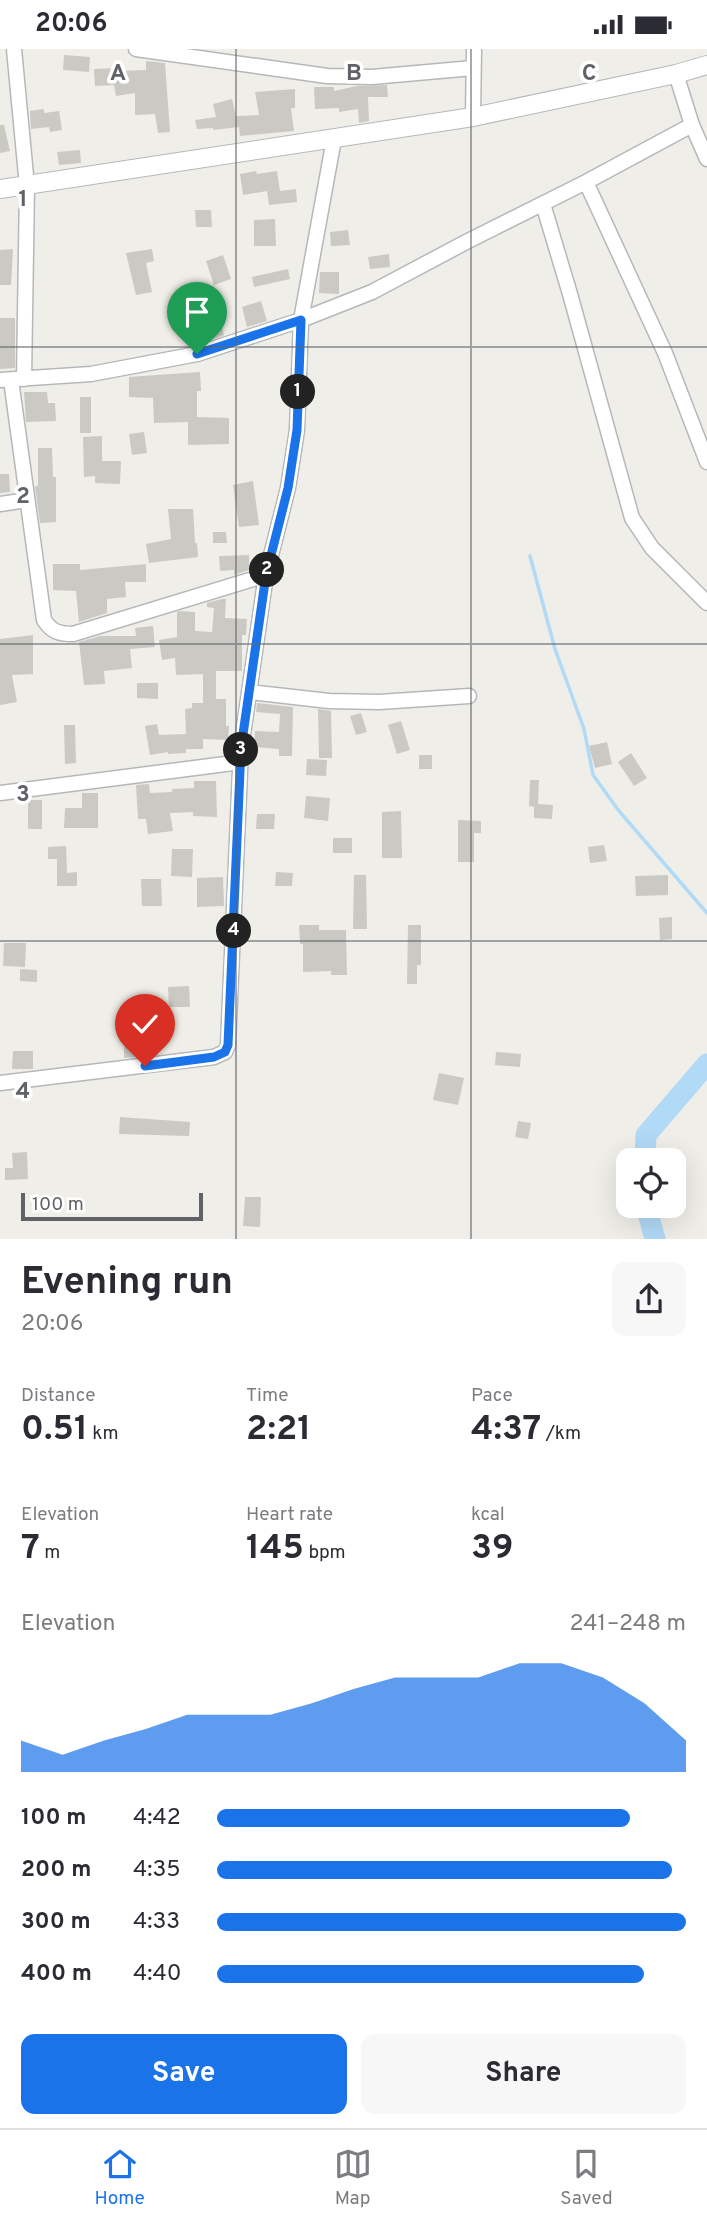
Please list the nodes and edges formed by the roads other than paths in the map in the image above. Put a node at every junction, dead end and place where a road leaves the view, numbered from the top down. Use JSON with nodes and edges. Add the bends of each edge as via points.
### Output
{"nodes":[{"id":1,"x":14,"y":49,"type":"edge"},
{"id":2,"x":136,"y":49,"type":"edge"},
{"id":3,"x":474,"y":49,"type":"edge"},
{"id":4,"x":707,"y":65,"type":"edge"},
{"id":5,"x":473,"y":68,"type":"junction"},
{"id":6,"x":676,"y":74,"type":"junction"},
{"id":7,"x":473,"y":117,"type":"junction"},
{"id":8,"x":692,"y":125,"type":"junction"},
{"id":9,"x":334,"y":139,"type":"junction"},
{"id":10,"x":707,"y":159,"type":"edge"},
{"id":11,"x":586,"y":182,"type":"junction"},
{"id":12,"x":27,"y":186,"type":"junction"},
{"id":13,"x":0,"y":189,"type":"edge"},
{"id":14,"x":543,"y":204,"type":"junction"},
{"id":15,"x":301,"y":320,"type":"junction"},
{"id":16,"x":12,"y":380,"type":"edge"},
{"id":17,"x":707,"y":462,"type":"edge"},
{"id":18,"x":27,"y":500,"type":"junction"},
{"id":19,"x":0,"y":504,"type":"edge"},
{"id":20,"x":266,"y":575,"type":"junction"},
{"id":21,"x":707,"y":603,"type":"edge"},
{"id":22,"x":249,"y":692,"type":"junction"},
{"id":23,"x":469,"y":696,"type":"dead end"},
{"id":24,"x":241,"y":762,"type":"junction"},
{"id":25,"x":0,"y":793,"type":"edge"},
{"id":26,"x":0,"y":1083,"type":"edge"}],
"edges":[{"from":1,"to":12,"type":"street"},
{"from":2,"to":5,"type":"street","via":[[327,76]]},
{"from":3,"to":5,"type":"street"},
{"from":4,"to":6,"type":"street"},
{"from":5,"to":7,"type":"street"},
{"from":6,"to":7,"type":"street"},
{"from":6,"to":8,"type":"street"},
{"from":7,"to":9,"type":"street"},
{"from":8,"to":10,"type":"street"},
{"from":8,"to":11,"type":"street"},
{"from":9,"to":12,"type":"street"},
{"from":9,"to":15,"type":"street"},
{"from":11,"to":14,"type":"street"},
{"from":11,"to":17,"type":"street","via":[[665,353]]},
{"from":12,"to":13,"type":"street"},
{"from":12,"to":16,"type":"street"},
{"from":14,"to":15,"type":"street","via":[[372,292]]},
{"from":14,"to":21,"type":"street","via":[[632,519],[652,548]]},
{"from":15,"to":16,"type":"street","via":[[197,354],[91,374]]},
{"from":15,"to":20,"type":"street","via":[[297,430]]},
{"from":16,"to":18,"type":"street"},
{"from":18,"to":19,"type":"street"},
{"from":18,"to":20,"type":"street","via":[[44,620],[60,634],[123,620]]},
{"from":20,"to":22,"type":"street"},
{"from":22,"to":23,"type":"street","via":[[379,702]]},
{"from":22,"to":24,"type":"street"},
{"from":24,"to":25,"type":"street"},
{"from":24,"to":26,"type":"street","via":[[225,1052]]}]}
